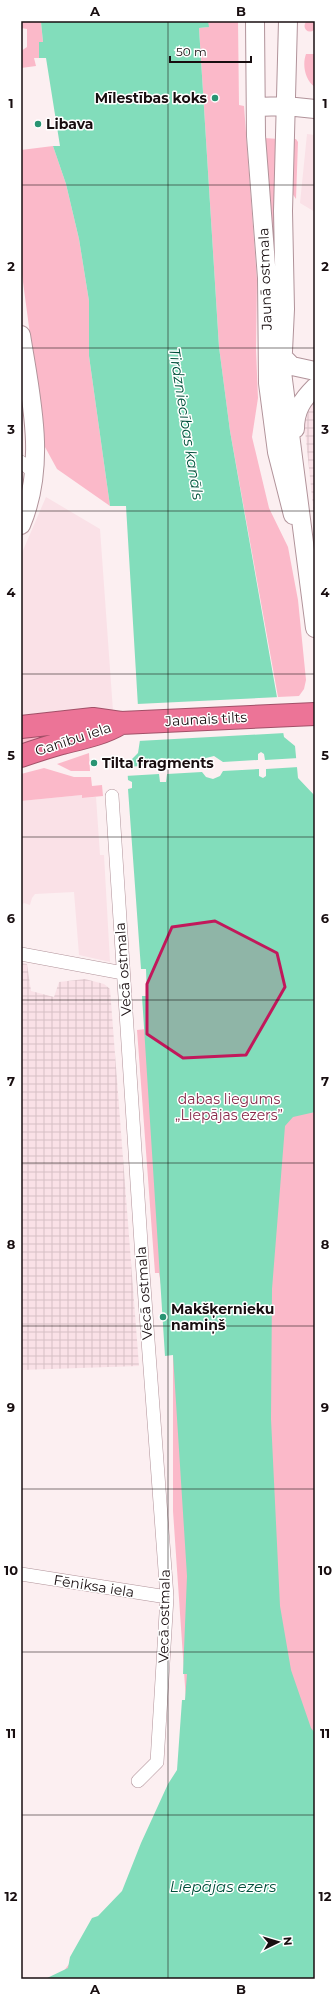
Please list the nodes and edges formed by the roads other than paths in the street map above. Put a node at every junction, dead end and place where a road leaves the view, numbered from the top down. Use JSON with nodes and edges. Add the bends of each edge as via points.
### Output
{"nodes":[{"id":1,"x":255,"y":21,"type":"edge"},
{"id":2,"x":288,"y":21,"type":"edge"},
{"id":3,"x":286,"y":106,"type":"junction"},
{"id":4,"x":256,"y":107,"type":"junction"},
{"id":5,"x":315,"y":109,"type":"edge"},
{"id":6,"x":21,"y":335,"type":"edge"},
{"id":7,"x":267,"y":342,"type":"junction"},
{"id":8,"x":282,"y":357,"type":"junction"},
{"id":9,"x":315,"y":372,"type":"edge"},
{"id":10,"x":315,"y":387,"type":"edge"},
{"id":11,"x":295,"y":460,"type":"junction"},
{"id":12,"x":21,"y":462,"type":"edge"},
{"id":13,"x":35,"y":473,"type":"junction"},
{"id":14,"x":21,"y":526,"type":"edge"},
{"id":15,"x":308,"y":534,"type":"edge"},
{"id":16,"x":315,"y":628,"type":"edge"},
{"id":17,"x":315,"y":714,"type":"edge"},
{"id":18,"x":121,"y":723,"type":"junction"},
{"id":19,"x":21,"y":727,"type":"edge"},
{"id":20,"x":21,"y":756,"type":"edge"},
{"id":21,"x":112,"y":796,"type":"dead end"},
{"id":22,"x":21,"y":954,"type":"edge"},
{"id":23,"x":123,"y":974,"type":"junction"},
{"id":24,"x":21,"y":1574,"type":"edge"},
{"id":25,"x":167,"y":1597,"type":"junction"},
{"id":26,"x":138,"y":1781,"type":"dead end"}],
"edges":[{"from":1,"to":4,"type":"main road","name":"Jaunā ostmala"},
{"from":2,"to":3,"type":"main road","name":"Jaunā ostmala"},
{"from":3,"to":4,"type":"main road"},
{"from":3,"to":5,"type":"main road"},
{"from":3,"to":8,"type":"main road","name":"Jaunā ostmala","via":[[283,211],[285,309]]},
{"from":4,"to":7,"type":"main road","name":"Jaunā ostmala","via":[[258,174],[267,278]]},
{"from":6,"to":13,"type":"main road","via":[[36,431]]},
{"from":7,"to":8,"type":"main road"},
{"from":7,"to":15,"type":"main road","name":"Jaunā ostmala","via":[[268,383],[277,452],[291,509]]},
{"from":8,"to":9,"type":"main road","via":[[292,366]]},
{"from":8,"to":11,"type":"main road","name":"Jaunā ostmala","via":[[286,411]]},
{"from":10,"to":11,"type":"main road","via":[[302,400],[295,419]]},
{"from":11,"to":15,"type":"main road","name":"Jaunā ostmala"},
{"from":12,"to":13,"type":"street"},
{"from":13,"to":14,"type":"main road"},
{"from":15,"to":16,"type":"main road","name":"Jaunā ostmala"},
{"from":17,"to":18,"type":"highway","name":"Jaunais tilts"},
{"from":18,"to":19,"type":"highway","name":"Ganību iela","via":[[93,719]]},
{"from":18,"to":20,"type":"highway","name":"Ganību iela","via":[[111,730]]},
{"from":21,"to":23,"type":"street","name":"Vecā ostmala"},
{"from":22,"to":23,"type":"street"},
{"from":23,"to":25,"type":"street","name":"Vecā ostmala"},
{"from":24,"to":25,"type":"street","name":"Fēniksa iela"},
{"from":25,"to":26,"type":"street","name":"Vecā ostmala","via":[[157,1762]]}]}
